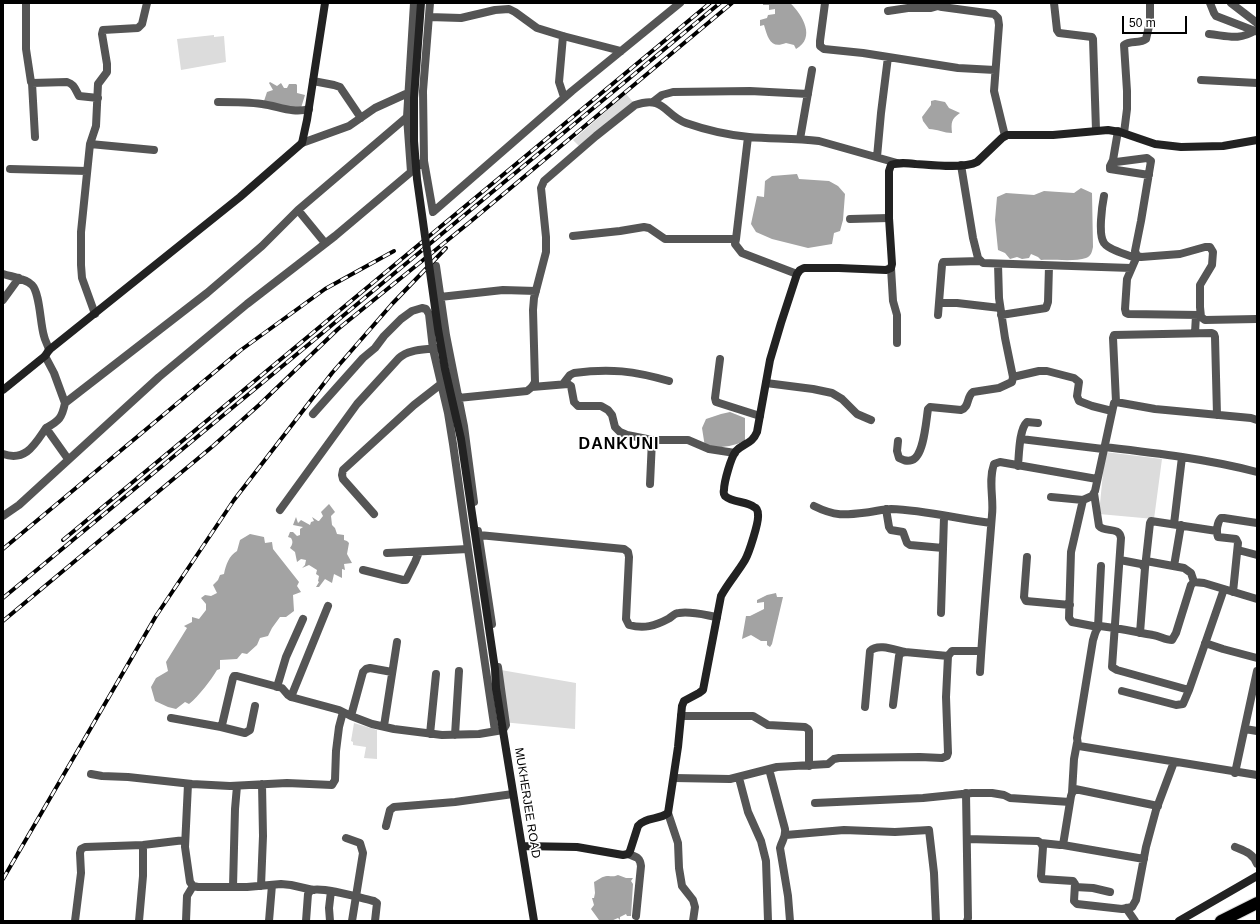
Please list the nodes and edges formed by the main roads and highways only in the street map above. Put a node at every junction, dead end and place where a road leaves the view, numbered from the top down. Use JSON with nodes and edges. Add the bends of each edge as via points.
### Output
{"nodes":[{"id":1,"x":1257,"y":902,"type":"edge"},
{"id":2,"x":1221,"y":921,"type":"edge"}],
"edges":[{"from":1,"to":2,"type":"highway"}]}
